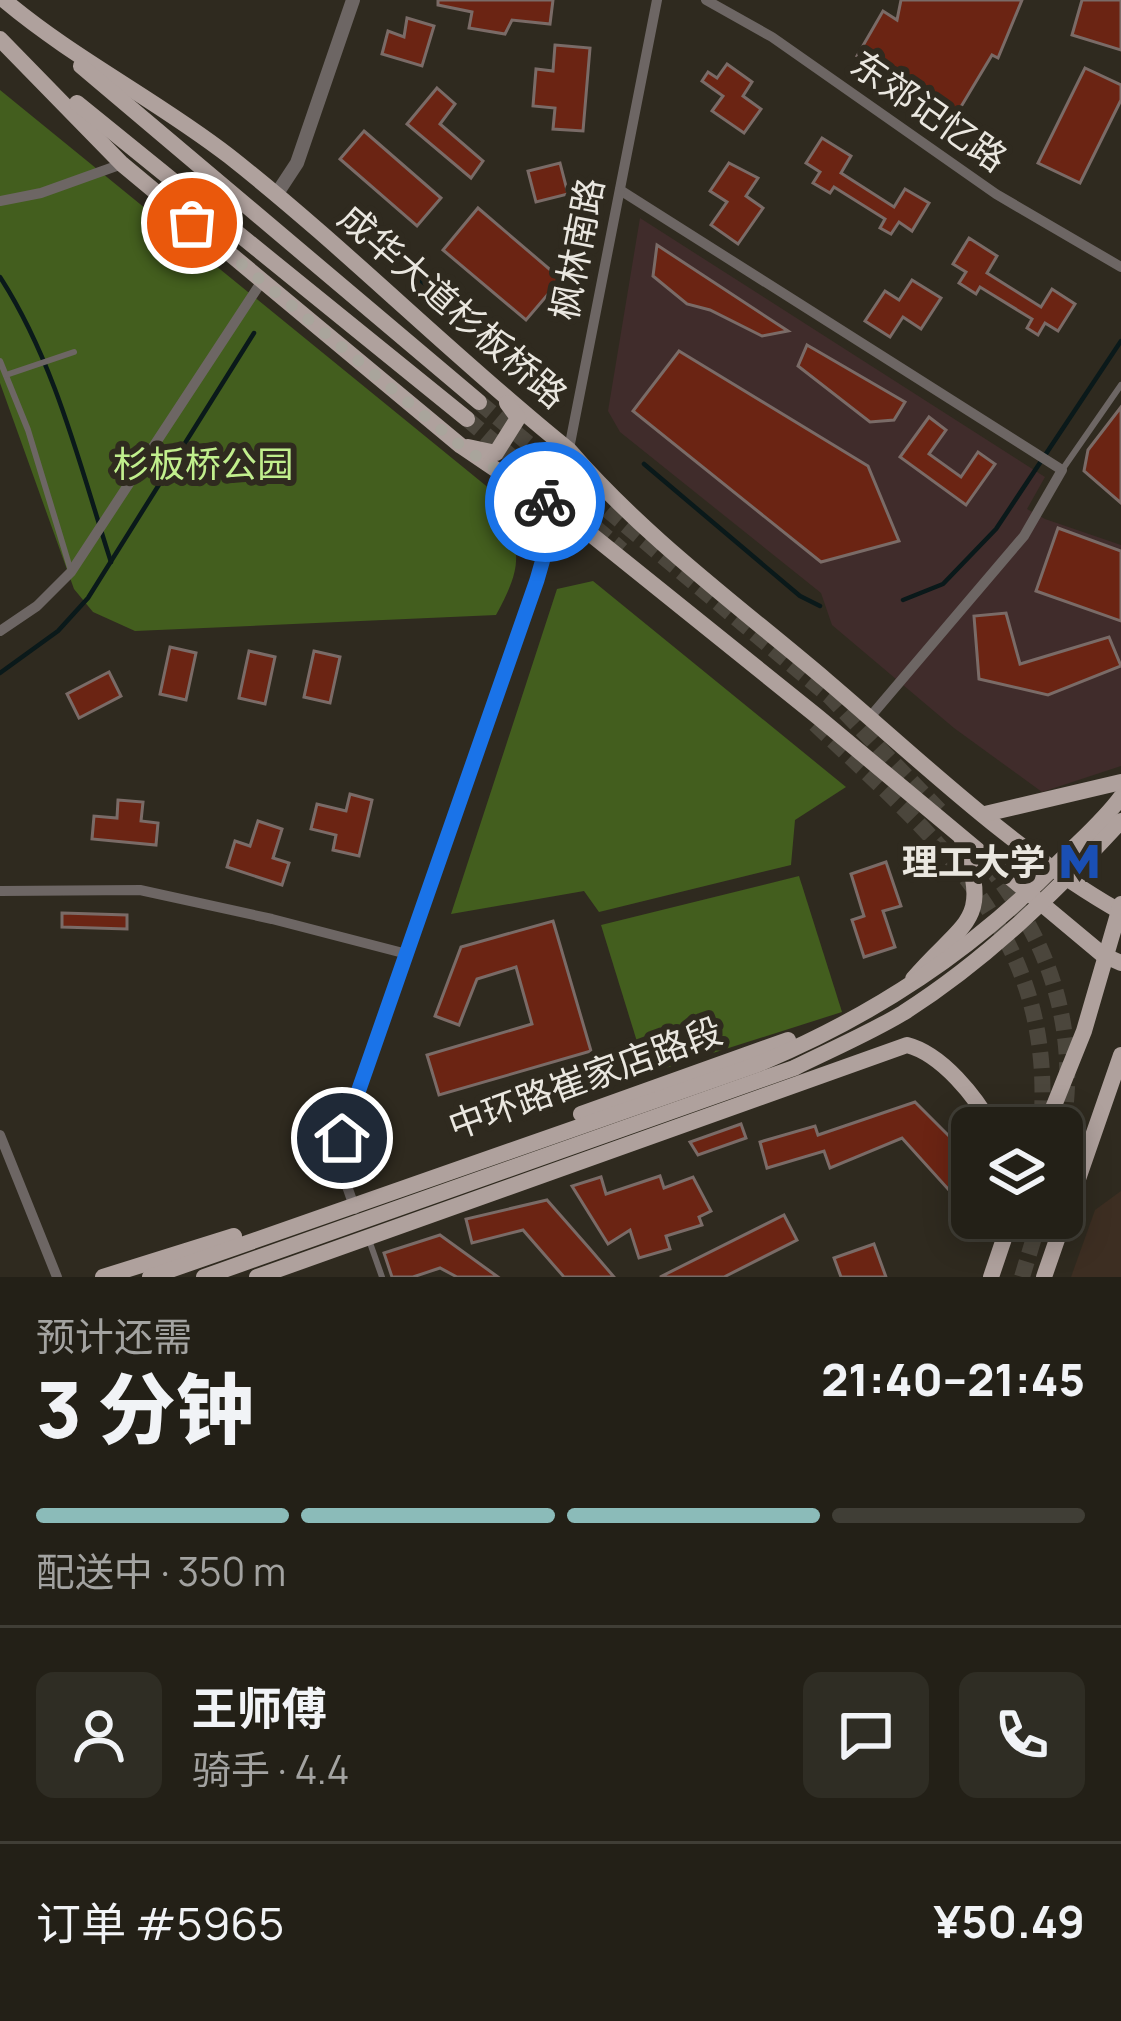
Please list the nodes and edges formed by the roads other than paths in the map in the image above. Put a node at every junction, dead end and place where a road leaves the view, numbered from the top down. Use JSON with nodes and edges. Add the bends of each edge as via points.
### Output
{"nodes":[{"id":1,"x":4,"y":0,"type":"edge"},
{"id":2,"x":353,"y":0,"type":"edge"},
{"id":3,"x":657,"y":0,"type":"edge"},
{"id":4,"x":706,"y":0,"type":"edge"},
{"id":5,"x":47,"y":37,"type":"junction"},
{"id":6,"x":0,"y":39,"type":"edge"},
{"id":7,"x":21,"y":57,"type":"junction"},
{"id":8,"x":122,"y":164,"type":"junction"},
{"id":9,"x":620,"y":190,"type":"junction"},
{"id":10,"x":276,"y":195,"type":"junction"},
{"id":11,"x":0,"y":201,"type":"edge"},
{"id":12,"x":1121,"y":267,"type":"edge"},
{"id":13,"x":262,"y":281,"type":"junction"},
{"id":14,"x":74,"y":352,"type":"dead end"},
{"id":15,"x":0,"y":361,"type":"edge"},
{"id":16,"x":6,"y":375,"type":"junction"},
{"id":17,"x":1121,"y":386,"type":"edge"},
{"id":18,"x":502,"y":394,"type":"junction"},
{"id":19,"x":479,"y":403,"type":"tunnel mouth"},
{"id":20,"x":467,"y":419,"type":"tunnel mouth"},
{"id":21,"x":461,"y":446,"type":"junction"},
{"id":22,"x":568,"y":450,"type":"junction"},
{"id":23,"x":1062,"y":470,"type":"junction"},
{"id":24,"x":557,"y":510,"type":"junction"},
{"id":25,"x":71,"y":572,"type":"junction"},
{"id":26,"x":0,"y":631,"type":"edge"},
{"id":27,"x":870,"y":717,"type":"junction"},
{"id":28,"x":1121,"y":782,"type":"edge"},
{"id":29,"x":1121,"y":797,"type":"edge"},
{"id":30,"x":985,"y":814,"type":"junction"},
{"id":31,"x":1121,"y":821,"type":"edge"},
{"id":32,"x":961,"y":839,"type":"junction"},
{"id":33,"x":0,"y":891,"type":"edge"},
{"id":34,"x":1120,"y":909,"type":"edge"},
{"id":35,"x":406,"y":954,"type":"junction"},
{"id":36,"x":1112,"y":959,"type":"edge"},
{"id":37,"x":1121,"y":1055,"type":"edge"},
{"id":38,"x":980,"y":1107,"type":"edge"},
{"id":39,"x":1053,"y":1107,"type":"edge"},
{"id":40,"x":0,"y":1136,"type":"edge"},
{"id":41,"x":350,"y":1197,"type":"junction"},
{"id":42,"x":368,"y":1237,"type":"junction"},
{"id":43,"x":1004,"y":1239,"type":"edge"},
{"id":44,"x":57,"y":1277,"type":"edge"},
{"id":45,"x":103,"y":1277,"type":"edge"},
{"id":46,"x":150,"y":1277,"type":"edge"},
{"id":47,"x":204,"y":1277,"type":"edge"},
{"id":48,"x":257,"y":1277,"type":"edge"},
{"id":49,"x":382,"y":1277,"type":"edge"},
{"id":50,"x":991,"y":1277,"type":"edge"},
{"id":51,"x":1044,"y":1277,"type":"edge"}],
"edges":[{"from":1,"to":5,"type":"main road","name":"成华大道杉板桥路"},
{"from":2,"to":10,"type":"street","via":[[297,163]]},
{"from":3,"to":9,"type":"street","name":"枫林南路"},
{"from":4,"to":12,"type":"street","name":"东郊记忆路","via":[[996,194]]},
{"from":5,"to":10,"type":"main road","name":"成华大道杉板桥路","via":[[159,104]]},
{"from":5,"to":19,"type":"main road"},
{"from":6,"to":7,"type":"main road"},
{"from":7,"to":8,"type":"main road"},
{"from":7,"to":20,"type":"main road"},
{"from":8,"to":11,"type":"street"},
{"from":8,"to":13,"type":"main road"},
{"from":9,"to":22,"type":"street","name":"枫林南路"},
{"from":9,"to":23,"type":"street"},
{"from":10,"to":18,"type":"main road","name":"成华大道杉板桥路"},
{"from":13,"to":21,"type":"main road"},
{"from":13,"to":25,"type":"street"},
{"from":14,"to":16,"type":"lane"},
{"from":15,"to":16,"type":"lane"},
{"from":16,"to":25,"type":"lane"},
{"from":17,"to":23,"type":"lane"},
{"from":18,"to":21,"type":"main road","via":[[518,418],[509,437],[496,453]]},
{"from":18,"to":22,"type":"main road","name":"成华大道杉板桥路"},
{"from":21,"to":24,"type":"main road"},
{"from":22,"to":24,"type":"street","name":"枫林南路"},
{"from":22,"to":27,"type":"main road","name":"成华大道杉板桥路","via":[[610,496]]},
{"from":23,"to":27,"type":"street","via":[[1024,536]]},
{"from":24,"to":32,"type":"main road"},
{"from":24,"to":35,"type":"street","name":"枫林南路"},
{"from":25,"to":26,"type":"street"},
{"from":27,"to":30,"type":"main road","name":"成华大道杉板桥路"},
{"from":28,"to":30,"type":"main road"},
{"from":29,"to":46,"type":"main road","via":[[1006,914],[938,969],[818,1039]]},
{"from":30,"to":34,"type":"main road","name":"成华大道杉板桥路","via":[[1054,872]]},
{"from":31,"to":47,"type":"main road","via":[[989,950],[869,1031],[772,1076]]},
{"from":32,"to":36,"type":"main road"},
{"from":32,"to":41,"type":"main road","name":"中环路崔家店路段","via":[[978,883],[973,914],[882,1002]]},
{"from":33,"to":35,"type":"street","via":[[140,890]]},
{"from":34,"to":36,"type":"main road"},
{"from":35,"to":41,"type":"street","name":"枫林南路","via":[[342,1138]]},
{"from":36,"to":39,"type":"main road"},
{"from":37,"to":51,"type":"main road"},
{"from":38,"to":42,"type":"main road","via":[[923,1049],[907,1045]]},
{"from":40,"to":44,"type":"street"},
{"from":41,"to":42,"type":"street","name":"枫林南路"},
{"from":41,"to":45,"type":"main road","name":"中环路崔家店路段"},
{"from":42,"to":48,"type":"main road"},
{"from":42,"to":49,"type":"lane"},
{"from":43,"to":50,"type":"main road"}]}
